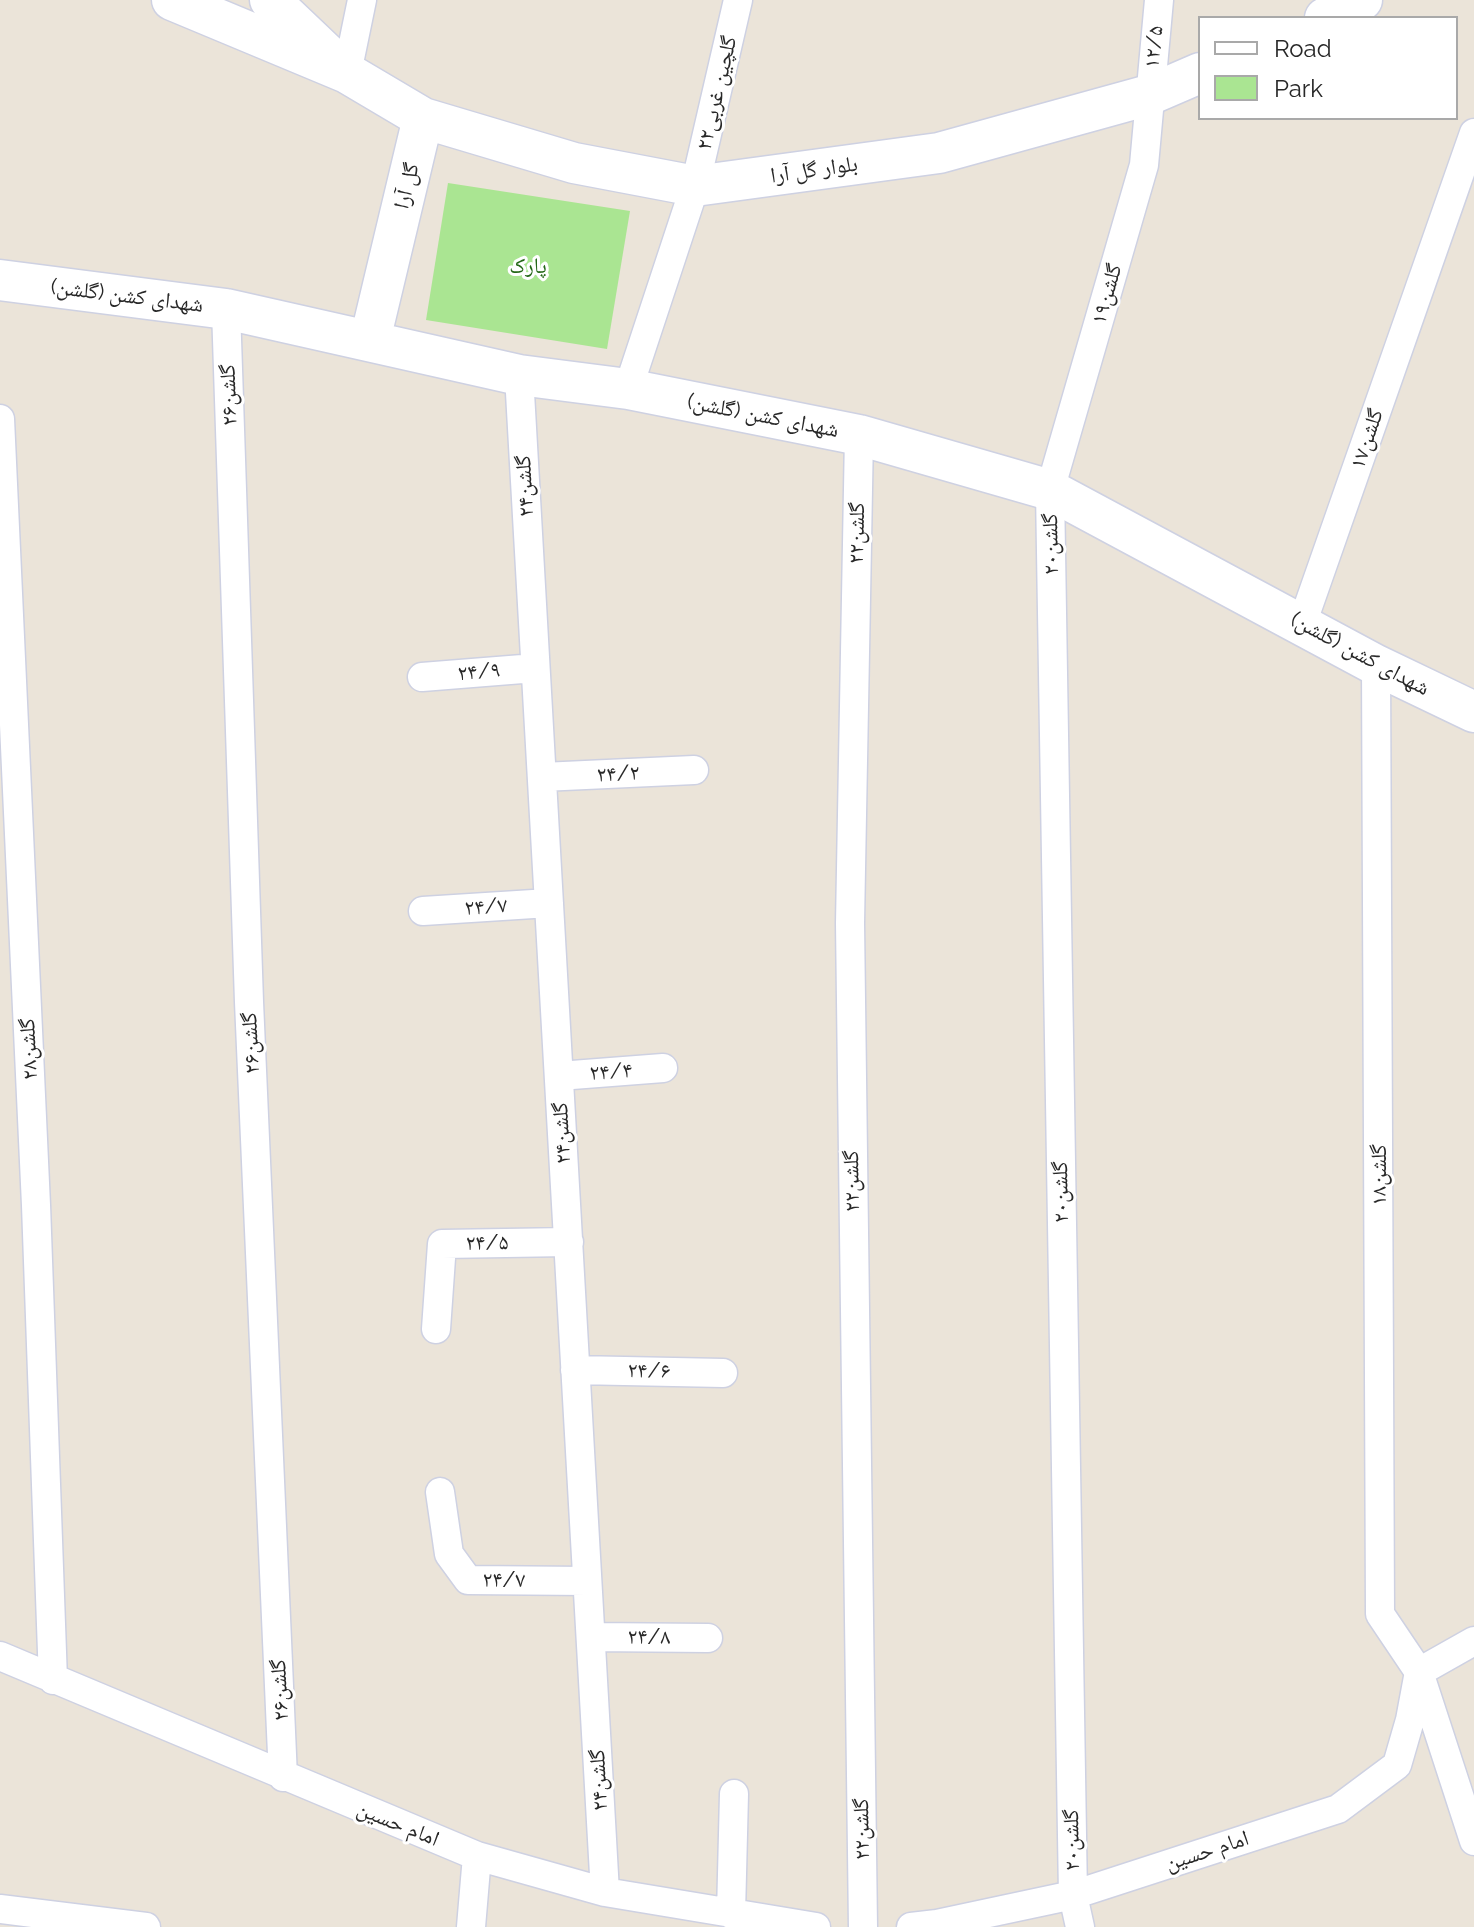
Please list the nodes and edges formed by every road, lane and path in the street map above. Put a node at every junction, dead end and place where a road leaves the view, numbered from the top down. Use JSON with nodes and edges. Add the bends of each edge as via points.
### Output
{"nodes":[{"id":1,"x":172,"y":0,"type":"edge"},
{"id":2,"x":270,"y":0,"type":"edge"},
{"id":3,"x":362,"y":0,"type":"edge"},
{"id":4,"x":738,"y":0,"type":"edge"},
{"id":5,"x":1159,"y":0,"type":"edge"},
{"id":6,"x":1362,"y":0,"type":"edge"},
{"id":7,"x":1329,"y":16,"type":"edge"},
{"id":8,"x":347,"y":73,"type":"junction"},
{"id":9,"x":1198,"y":74,"type":"edge"},
{"id":10,"x":1149,"y":95,"type":"junction"},
{"id":11,"x":423,"y":118,"type":"junction"},
{"id":12,"x":1474,"y":133,"type":"edge"},
{"id":13,"x":695,"y":186,"type":"junction"},
{"id":14,"x":0,"y":280,"type":"edge"},
{"id":15,"x":226,"y":309,"type":"junction"},
{"id":16,"x":370,"y":340,"type":"junction"},
{"id":17,"x":519,"y":375,"type":"junction"},
{"id":18,"x":628,"y":389,"type":"junction"},
{"id":19,"x":0,"y":419,"type":"edge"},
{"id":20,"x":859,"y":435,"type":"junction"},
{"id":21,"x":1050,"y":490,"type":"junction"},
{"id":22,"x":1302,"y":624,"type":"junction"},
{"id":23,"x":1376,"y":665,"type":"junction"},
{"id":24,"x":535,"y":668,"type":"junction"},
{"id":25,"x":422,"y":677,"type":"dead end"},
{"id":26,"x":1474,"y":712,"type":"edge"},
{"id":27,"x":694,"y":770,"type":"dead end"},
{"id":28,"x":542,"y":777,"type":"junction"},
{"id":29,"x":549,"y":903,"type":"junction"},
{"id":30,"x":423,"y":911,"type":"dead end"},
{"id":31,"x":663,"y":1068,"type":"dead end"},
{"id":32,"x":559,"y":1076,"type":"junction"},
{"id":33,"x":569,"y":1242,"type":"junction"},
{"id":34,"x":436,"y":1329,"type":"dead end"},
{"id":35,"x":575,"y":1370,"type":"junction"},
{"id":36,"x":723,"y":1373,"type":"dead end"},
{"id":37,"x":440,"y":1492,"type":"dead end"},
{"id":38,"x":587,"y":1581,"type":"junction"},
{"id":39,"x":591,"y":1637,"type":"junction"},
{"id":40,"x":708,"y":1638,"type":"dead end"},
{"id":41,"x":1474,"y":1641,"type":"edge"},
{"id":42,"x":0,"y":1656,"type":"edge"},
{"id":43,"x":1419,"y":1672,"type":"junction"},
{"id":44,"x":53,"y":1680,"type":"junction"},
{"id":45,"x":283,"y":1777,"type":"junction"},
{"id":46,"x":734,"y":1794,"type":"dead end"},
{"id":47,"x":1474,"y":1841,"type":"edge"},
{"id":48,"x":477,"y":1856,"type":"junction"},
{"id":49,"x":605,"y":1892,"type":"junction"},
{"id":50,"x":1073,"y":1895,"type":"junction"},
{"id":51,"x":0,"y":1909,"type":"edge"},
{"id":52,"x":731,"y":1914,"type":"junction"},
{"id":53,"x":779,"y":1925,"type":"edge"},
{"id":54,"x":146,"y":1927,"type":"edge"},
{"id":55,"x":471,"y":1927,"type":"edge"},
{"id":56,"x":816,"y":1927,"type":"edge"},
{"id":57,"x":863,"y":1927,"type":"edge"},
{"id":58,"x":911,"y":1927,"type":"edge"},
{"id":59,"x":1080,"y":1927,"type":"edge"}],
"edges":[{"from":1,"to":8,"type":"street"},
{"from":2,"to":8,"type":"street"},
{"from":3,"to":8,"type":"street"},
{"from":4,"to":13,"type":"street","name":"گلچین غربی۲۲"},
{"from":5,"to":10,"type":"street","name":"۱۲/۵"},
{"from":6,"to":7,"type":"street"},
{"from":8,"to":11,"type":"street"},
{"from":9,"to":10,"type":"street","name":"بلوار گل آرا"},
{"from":10,"to":13,"type":"street","name":"بلوار گل آرا","via":[[939,153]]},
{"from":10,"to":21,"type":"street","name":"گلشن۱۹","via":[[1144,165]]},
{"from":11,"to":13,"type":"street","name":"بلوار گل آرا","via":[[574,163]]},
{"from":11,"to":16,"type":"street","name":"گل آرا"},
{"from":12,"to":22,"type":"street","name":"گلشن۱۷"},
{"from":13,"to":18,"type":"street","name":"گلچین غربی۲۲"},
{"from":14,"to":15,"type":"street","name":"شهدای کشن (گلشن)"},
{"from":15,"to":16,"type":"street","name":"شهدای کشن (گلشن)"},
{"from":15,"to":45,"type":"street","name":"گلشن۲۶"},
{"from":16,"to":17,"type":"street","name":"شهدای کشن (گلشن)"},
{"from":17,"to":18,"type":"street","name":"شهدای کشن (گلشن)"},
{"from":17,"to":24,"type":"street","name":"گلشن۲۴"},
{"from":18,"to":20,"type":"street","name":"شهدای کشن (گلشن)"},
{"from":19,"to":44,"type":"street","name":"گلشن۲۸"},
{"from":20,"to":21,"type":"street","name":"شهدای کشن (گلشن)"},
{"from":20,"to":57,"type":"street","name":"گلشن۲۲","via":[[850,1009]]},
{"from":21,"to":22,"type":"street","name":"شهدای کشن (گلشن)"},
{"from":21,"to":50,"type":"street","name":"گلشن۲۰"},
{"from":22,"to":23,"type":"street","name":"شهدای کشن (گلشن)"},
{"from":23,"to":26,"type":"street","name":"شهدای کشن (گلشن)"},
{"from":23,"to":43,"type":"street","name":"گلشن۱۸","via":[[1380,1614]]},
{"from":24,"to":25,"type":"street","name":"۲۴/۹"},
{"from":24,"to":28,"type":"street","name":"گلشن۲۴"},
{"from":27,"to":28,"type":"street","name":"۲۴/۲"},
{"from":28,"to":29,"type":"street","name":"گلشن۲۴"},
{"from":29,"to":30,"type":"street","name":"۲۴/۷"},
{"from":29,"to":32,"type":"street","name":"گلشن۲۴"},
{"from":31,"to":32,"type":"street","name":"۲۴/۴"},
{"from":32,"to":33,"type":"street","name":"گلشن۲۴"},
{"from":33,"to":34,"type":"street","name":"۲۴/۵","via":[[442,1244]]},
{"from":33,"to":35,"type":"street","name":"گلشن۲۴"},
{"from":35,"to":36,"type":"street","name":"۲۴/۶"},
{"from":35,"to":38,"type":"street","name":"گلشن۲۴"},
{"from":37,"to":38,"type":"street","name":"۲۴/۷","via":[[449,1554],[468,1580]]},
{"from":38,"to":39,"type":"street","name":"گلشن۲۴"},
{"from":39,"to":40,"type":"street","name":"۲۴/۸"},
{"from":39,"to":49,"type":"street","name":"گلشن۲۴"},
{"from":41,"to":43,"type":"street"},
{"from":42,"to":44,"type":"street","name":"امام حسین"},
{"from":43,"to":47,"type":"street","name":"گلشن۱۸"},
{"from":43,"to":50,"type":"street","name":"امام حسین","via":[[1397,1765],[1338,1809]]},
{"from":44,"to":45,"type":"street","name":"امام حسین"},
{"from":45,"to":48,"type":"street","name":"امام حسین"},
{"from":46,"to":52,"type":"street"},
{"from":48,"to":49,"type":"street","name":"امام حسین"},
{"from":48,"to":55,"type":"street"},
{"from":49,"to":52,"type":"street","name":"امام حسین"},
{"from":50,"to":58,"type":"street","name":"امام حسین"},
{"from":50,"to":59,"type":"street","name":"گلشن۲۰"},
{"from":51,"to":54,"type":"street"},
{"from":52,"to":53,"type":"street","name":"امام حسین"},
{"from":53,"to":56,"type":"street","name":"امام حسین"}]}
